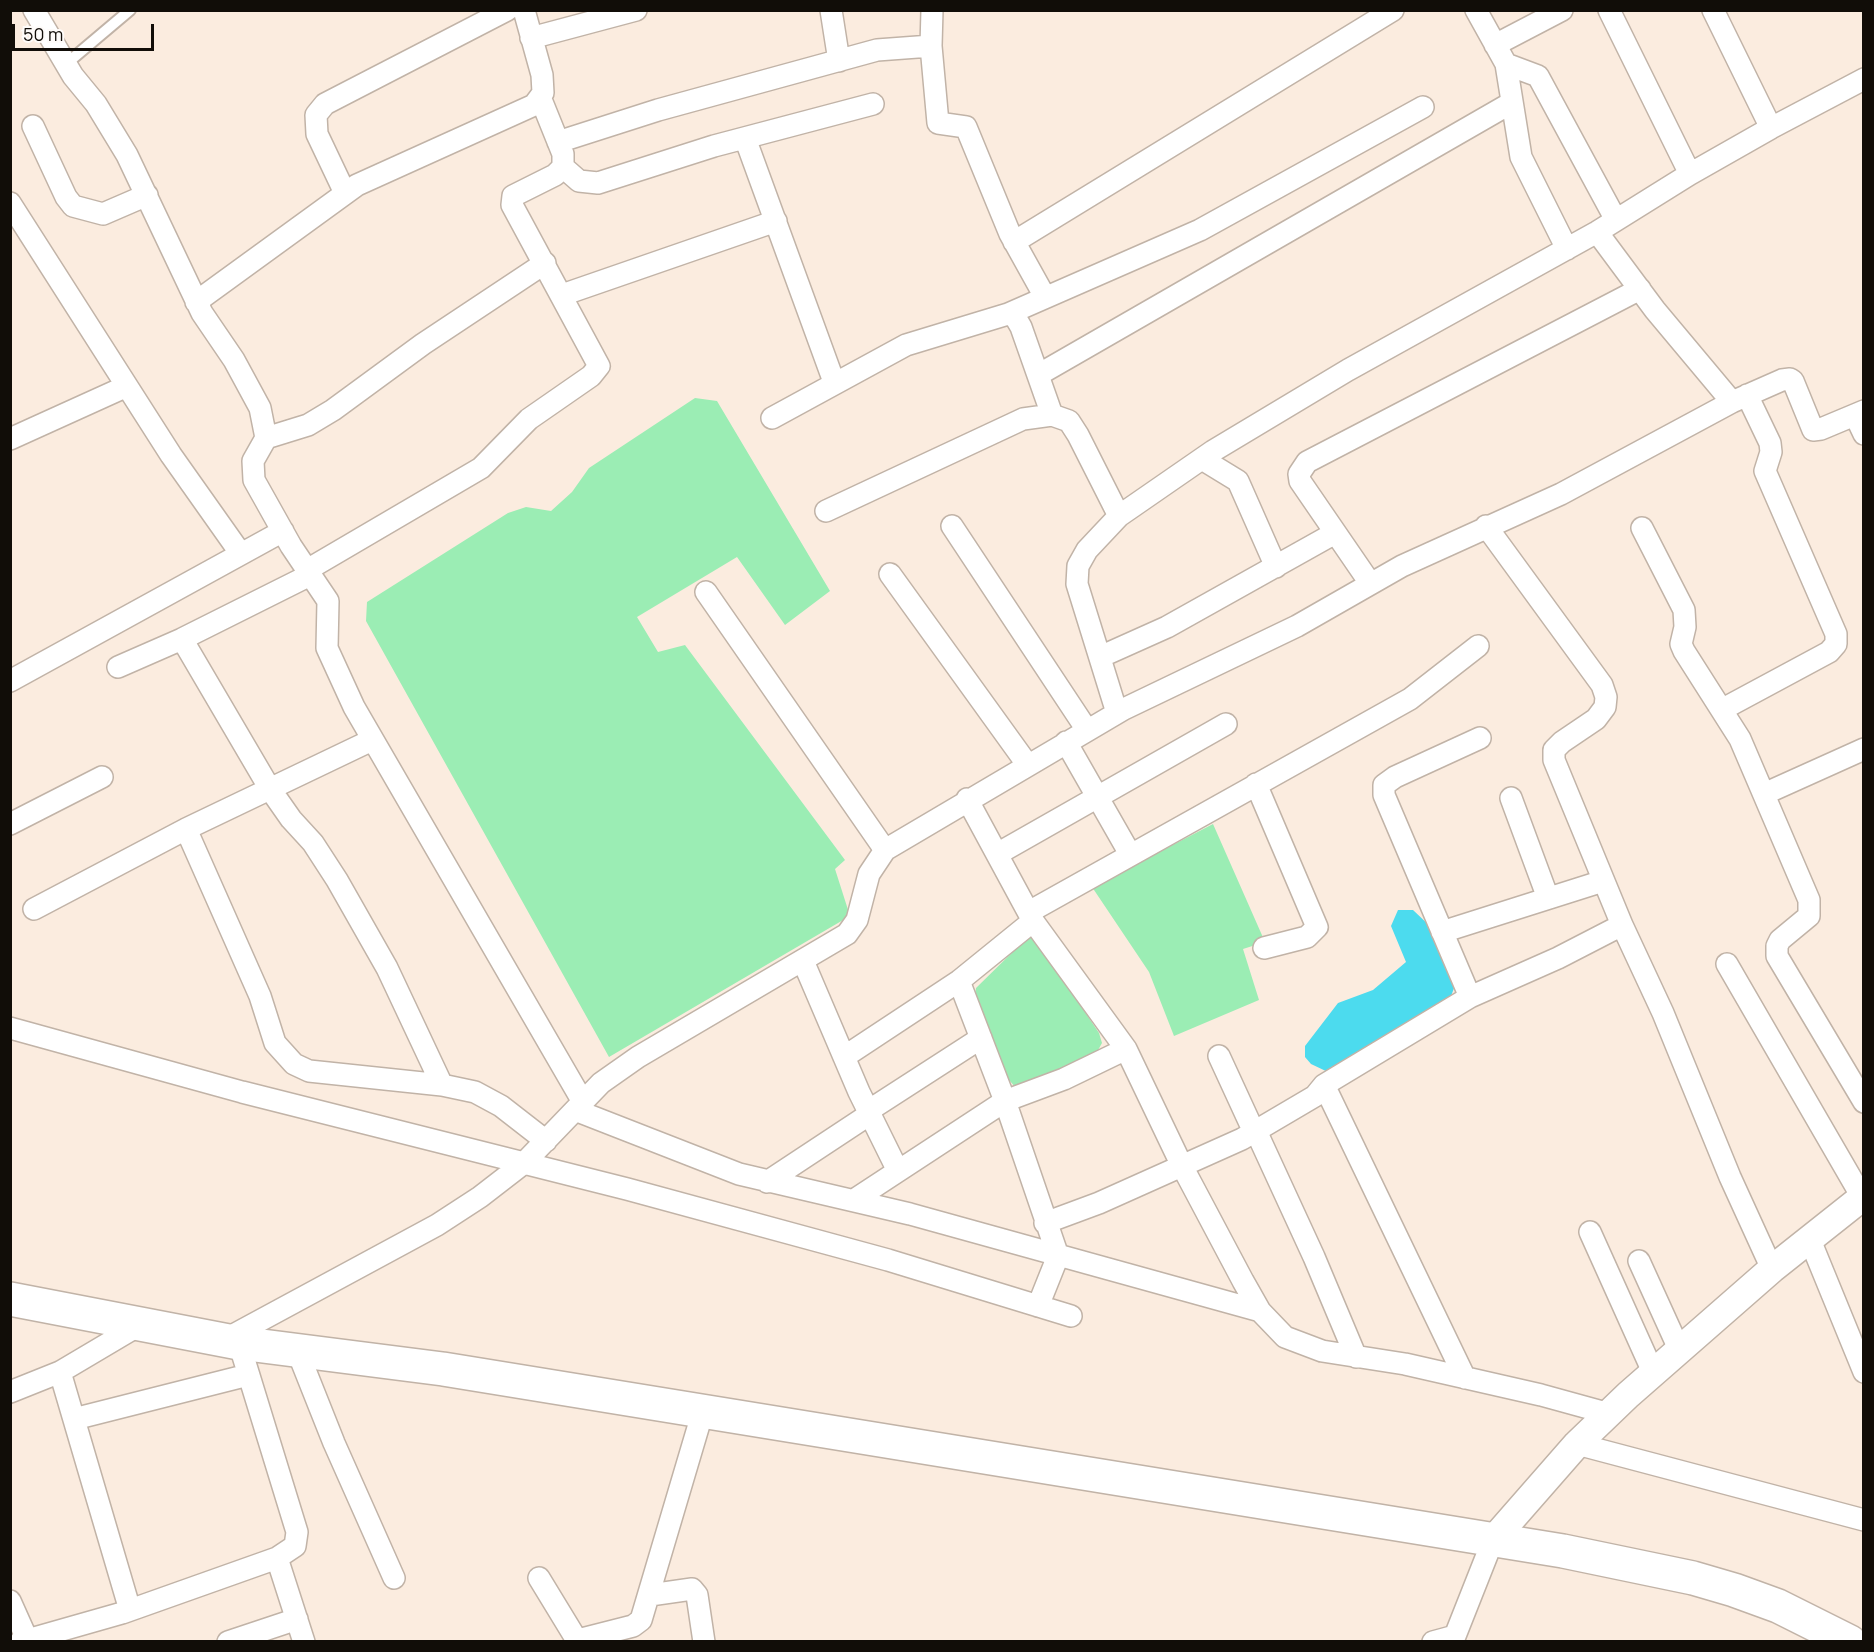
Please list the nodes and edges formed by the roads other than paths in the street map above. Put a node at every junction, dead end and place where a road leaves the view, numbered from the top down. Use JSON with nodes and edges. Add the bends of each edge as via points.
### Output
{"nodes":[{"id":1,"x":34,"y":10,"type":"edge"},
{"id":2,"x":130,"y":10,"type":"edge"},
{"id":3,"x":507,"y":10,"type":"edge"},
{"id":4,"x":524,"y":10,"type":"edge"},
{"id":5,"x":636,"y":10,"type":"edge"},
{"id":6,"x":831,"y":10,"type":"edge"},
{"id":7,"x":932,"y":10,"type":"edge"},
{"id":8,"x":1393,"y":10,"type":"edge"},
{"id":9,"x":1476,"y":10,"type":"edge"},
{"id":10,"x":1562,"y":10,"type":"edge"},
{"id":11,"x":1609,"y":10,"type":"edge"},
{"id":12,"x":1713,"y":10,"type":"edge"},
{"id":13,"x":531,"y":38,"type":"junction"},
{"id":14,"x":1495,"y":45,"type":"junction"},
{"id":15,"x":931,"y":46,"type":"junction"},
{"id":16,"x":839,"y":61,"type":"junction"},
{"id":17,"x":66,"y":64,"type":"junction"},
{"id":18,"x":1506,"y":64,"type":"junction"},
{"id":19,"x":1863,"y":79,"type":"edge"},
{"id":20,"x":540,"y":97,"type":"junction"},
{"id":21,"x":1511,"y":103,"type":"junction"},
{"id":22,"x":873,"y":104,"type":"dead end"},
{"id":23,"x":1423,"y":107,"type":"dead end"},
{"id":24,"x":33,"y":126,"type":"dead end"},
{"id":25,"x":1771,"y":128,"type":"junction"},
{"id":26,"x":745,"y":138,"type":"junction"},
{"id":27,"x":558,"y":142,"type":"junction"},
{"id":28,"x":563,"y":167,"type":"junction"},
{"id":29,"x":1690,"y":174,"type":"junction"},
{"id":30,"x":345,"y":193,"type":"junction"},
{"id":31,"x":147,"y":195,"type":"junction"},
{"id":32,"x":10,"y":203,"type":"edge"},
{"id":33,"x":1616,"y":220,"type":"junction"},
{"id":34,"x":776,"y":221,"type":"junction"},
{"id":35,"x":1597,"y":232,"type":"junction"},
{"id":36,"x":1014,"y":242,"type":"junction"},
{"id":37,"x":1567,"y":249,"type":"junction"},
{"id":38,"x":544,"y":263,"type":"junction"},
{"id":39,"x":1640,"y":289,"type":"junction"},
{"id":40,"x":562,"y":296,"type":"junction"},
{"id":41,"x":1045,"y":297,"type":"junction"},
{"id":42,"x":196,"y":302,"type":"junction"},
{"id":43,"x":1008,"y":314,"type":"junction"},
{"id":44,"x":1038,"y":375,"type":"junction"},
{"id":45,"x":834,"y":382,"type":"junction"},
{"id":46,"x":128,"y":386,"type":"junction"},
{"id":47,"x":1739,"y":399,"type":"junction"},
{"id":48,"x":1052,"y":415,"type":"junction"},
{"id":49,"x":772,"y":418,"type":"dead end"},
{"id":50,"x":1860,"y":420,"type":"edge"},
{"id":51,"x":266,"y":438,"type":"junction"},
{"id":52,"x":10,"y":439,"type":"edge"},
{"id":53,"x":1202,"y":459,"type":"junction"},
{"id":54,"x":826,"y":511,"type":"dead end"},
{"id":55,"x":1119,"y":516,"type":"junction"},
{"id":56,"x":952,"y":526,"type":"dead end"},
{"id":57,"x":1486,"y":526,"type":"junction"},
{"id":58,"x":1642,"y":528,"type":"dead end"},
{"id":59,"x":283,"y":531,"type":"junction"},
{"id":60,"x":1335,"y":533,"type":"junction"},
{"id":61,"x":241,"y":554,"type":"junction"},
{"id":62,"x":1276,"y":567,"type":"junction"},
{"id":63,"x":308,"y":572,"type":"junction"},
{"id":64,"x":890,"y":574,"type":"dead end"},
{"id":65,"x":1370,"y":583,"type":"junction"},
{"id":66,"x":706,"y":592,"type":"dead end"},
{"id":67,"x":182,"y":639,"type":"junction"},
{"id":68,"x":1478,"y":646,"type":"dead end"},
{"id":69,"x":1100,"y":657,"type":"junction"},
{"id":70,"x":118,"y":667,"type":"dead end"},
{"id":71,"x":10,"y":681,"type":"edge"},
{"id":72,"x":1723,"y":709,"type":"junction"},
{"id":73,"x":1117,"y":713,"type":"junction"},
{"id":74,"x":1226,"y":724,"type":"dead end"},
{"id":75,"x":1087,"y":730,"type":"junction"},
{"id":76,"x":1480,"y":738,"type":"dead end"},
{"id":77,"x":372,"y":740,"type":"junction"},
{"id":78,"x":1066,"y":742,"type":"junction"},
{"id":79,"x":1863,"y":749,"type":"edge"},
{"id":80,"x":1027,"y":764,"type":"junction"},
{"id":81,"x":102,"y":777,"type":"dead end"},
{"id":82,"x":1256,"y":784,"type":"junction"},
{"id":83,"x":270,"y":789,"type":"junction"},
{"id":84,"x":1764,"y":794,"type":"junction"},
{"id":85,"x":1097,"y":797,"type":"junction"},
{"id":86,"x":1511,"y":798,"type":"dead end"},
{"id":87,"x":968,"y":800,"type":"junction"},
{"id":88,"x":10,"y":824,"type":"edge"},
{"id":89,"x":186,"y":830,"type":"junction"},
{"id":90,"x":885,"y":850,"type":"junction"},
{"id":91,"x":999,"y":853,"type":"junction"},
{"id":92,"x":1130,"y":854,"type":"junction"},
{"id":93,"x":1602,"y":881,"type":"junction"},
{"id":94,"x":1548,"y":898,"type":"junction"},
{"id":95,"x":34,"y":909,"type":"dead end"},
{"id":96,"x":1031,"y":916,"type":"junction"},
{"id":97,"x":1622,"y":925,"type":"junction"},
{"id":98,"x":1442,"y":932,"type":"junction"},
{"id":99,"x":1264,"y":948,"type":"dead end"},
{"id":100,"x":803,"y":961,"type":"junction"},
{"id":101,"x":1727,"y":964,"type":"dead end"},
{"id":102,"x":959,"y":981,"type":"junction"},
{"id":103,"x":1470,"y":997,"type":"junction"},
{"id":104,"x":10,"y":1028,"type":"edge"},
{"id":105,"x":981,"y":1038,"type":"junction"},
{"id":106,"x":1126,"y":1049,"type":"junction"},
{"id":107,"x":1219,"y":1056,"type":"dead end"},
{"id":108,"x":844,"y":1057,"type":"junction"},
{"id":109,"x":442,"y":1085,"type":"junction"},
{"id":110,"x":1324,"y":1085,"type":"junction"},
{"id":111,"x":1005,"y":1101,"type":"junction"},
{"id":112,"x":1863,"y":1102,"type":"edge"},
{"id":113,"x":579,"y":1106,"type":"junction"},
{"id":114,"x":869,"y":1113,"type":"junction"},
{"id":115,"x":1255,"y":1131,"type":"junction"},
{"id":116,"x":546,"y":1141,"type":"junction"},
{"id":117,"x":524,"y":1163,"type":"junction"},
{"id":118,"x":1182,"y":1166,"type":"junction"},
{"id":119,"x":898,"y":1171,"type":"junction"},
{"id":120,"x":767,"y":1182,"type":"junction"},
{"id":121,"x":1863,"y":1196,"type":"edge"},
{"id":122,"x":854,"y":1200,"type":"junction"},
{"id":123,"x":1045,"y":1223,"type":"junction"},
{"id":124,"x":1590,"y":1232,"type":"dead end"},
{"id":125,"x":1810,"y":1240,"type":"junction"},
{"id":126,"x":1058,"y":1256,"type":"junction"},
{"id":127,"x":1639,"y":1262,"type":"dead end"},
{"id":128,"x":1772,"y":1269,"type":"junction"},
{"id":129,"x":10,"y":1299,"type":"edge"},
{"id":130,"x":1038,"y":1306,"type":"junction"},
{"id":131,"x":1260,"y":1311,"type":"junction"},
{"id":132,"x":1071,"y":1316,"type":"dead end"},
{"id":133,"x":141,"y":1324,"type":"junction"},
{"id":134,"x":233,"y":1341,"type":"junction"},
{"id":135,"x":1679,"y":1349,"type":"junction"},
{"id":136,"x":297,"y":1350,"type":"junction"},
{"id":137,"x":1356,"y":1357,"type":"junction"},
{"id":138,"x":60,"y":1372,"type":"junction"},
{"id":139,"x":1653,"y":1372,"type":"junction"},
{"id":140,"x":1863,"y":1372,"type":"edge"},
{"id":141,"x":248,"y":1375,"type":"junction"},
{"id":142,"x":1464,"y":1378,"type":"junction"},
{"id":143,"x":10,"y":1392,"type":"edge"},
{"id":144,"x":703,"y":1411,"type":"junction"},
{"id":145,"x":1610,"y":1414,"type":"junction"},
{"id":146,"x":74,"y":1419,"type":"junction"},
{"id":147,"x":1577,"y":1444,"type":"junction"},
{"id":148,"x":1863,"y":1520,"type":"edge"},
{"id":149,"x":1492,"y":1540,"type":"junction"},
{"id":150,"x":277,"y":1558,"type":"junction"},
{"id":151,"x":394,"y":1578,"type":"dead end"},
{"id":152,"x":539,"y":1578,"type":"dead end"},
{"id":153,"x":650,"y":1595,"type":"junction"},
{"id":154,"x":10,"y":1601,"type":"edge"},
{"id":155,"x":130,"y":1610,"type":"junction"},
{"id":156,"x":297,"y":1620,"type":"junction"},
{"id":157,"x":1452,"y":1639,"type":"edge"},
{"id":158,"x":24,"y":1640,"type":"edge"},
{"id":159,"x":228,"y":1641,"type":"edge"},
{"id":160,"x":304,"y":1641,"type":"edge"},
{"id":161,"x":578,"y":1641,"type":"edge"},
{"id":162,"x":704,"y":1641,"type":"edge"},
{"id":163,"x":1433,"y":1641,"type":"edge"},
{"id":164,"x":1850,"y":1641,"type":"edge"}],
"edges":[{"from":1,"to":17,"type":"street"},
{"from":2,"to":17,"type":"lane"},
{"from":3,"to":30,"type":"street","via":[[326,104],[316,115],[317,134]]},
{"from":4,"to":13,"type":"street"},
{"from":5,"to":13,"type":"street"},
{"from":6,"to":16,"type":"street"},
{"from":7,"to":15,"type":"street"},
{"from":8,"to":36,"type":"street"},
{"from":9,"to":14,"type":"street"},
{"from":10,"to":14,"type":"street"},
{"from":11,"to":29,"type":"street"},
{"from":12,"to":25,"type":"street"},
{"from":13,"to":20,"type":"street","via":[[542,75]]},
{"from":14,"to":18,"type":"street"},
{"from":15,"to":16,"type":"street","via":[[877,50]]},
{"from":15,"to":36,"type":"street","via":[[938,123],[966,127]]},
{"from":16,"to":27,"type":"street","via":[[658,110]]},
{"from":17,"to":31,"type":"street","via":[[96,104]]},
{"from":18,"to":21,"type":"street"},
{"from":18,"to":33,"type":"street","via":[[1538,76]]},
{"from":19,"to":25,"type":"street"},
{"from":20,"to":27,"type":"street"},
{"from":20,"to":30,"type":"street","via":[[534,105],[392,167]]},
{"from":21,"to":37,"type":"street","via":[[1521,157]]},
{"from":21,"to":44,"type":"street"},
{"from":22,"to":26,"type":"street"},
{"from":23,"to":41,"type":"street","via":[[1200,230]]},
{"from":24,"to":31,"type":"street","via":[[66,197],[74,206],[102,214]]},
{"from":25,"to":29,"type":"street"},
{"from":26,"to":28,"type":"street","via":[[598,183],[579,181]]},
{"from":26,"to":34,"type":"street"},
{"from":27,"to":28,"type":"street"},
{"from":28,"to":38,"type":"street","via":[[513,196],[512,205]]},
{"from":29,"to":33,"type":"street"},
{"from":30,"to":42,"type":"street"},
{"from":31,"to":42,"type":"street"},
{"from":32,"to":46,"type":"street"},
{"from":33,"to":35,"type":"street"},
{"from":34,"to":40,"type":"street"},
{"from":34,"to":45,"type":"street"},
{"from":35,"to":37,"type":"street"},
{"from":35,"to":39,"type":"street"},
{"from":36,"to":41,"type":"street"},
{"from":37,"to":53,"type":"street","via":[[1348,370]]},
{"from":38,"to":40,"type":"street"},
{"from":38,"to":51,"type":"street","via":[[333,410],[308,425]]},
{"from":39,"to":47,"type":"street"},
{"from":39,"to":60,"type":"street","via":[[1307,462],[1299,474],[1300,481]]},
{"from":40,"to":63,"type":"street","via":[[597,359],[599,366],[591,376],[539,411],[481,468]]},
{"from":41,"to":43,"type":"street"},
{"from":42,"to":51,"type":"street","via":[[260,408]]},
{"from":43,"to":44,"type":"street","via":[[1018,320]]},
{"from":43,"to":45,"type":"street","via":[[906,345]]},
{"from":44,"to":48,"type":"street"},
{"from":45,"to":49,"type":"street"},
{"from":46,"to":52,"type":"street"},
{"from":46,"to":61,"type":"street"},
{"from":47,"to":50,"type":"street","via":[[1790,379],[1813,430]]},
{"from":47,"to":57,"type":"street","via":[[1561,495]]},
{"from":47,"to":72,"type":"street","via":[[1770,443],[1765,471],[1836,634],[1836,644],[1829,652]]},
{"from":48,"to":54,"type":"street","via":[[1023,419]]},
{"from":48,"to":55,"type":"street","via":[[1069,421],[1074,428]]},
{"from":51,"to":59,"type":"street","via":[[252,470]]},
{"from":53,"to":55,"type":"street"},
{"from":53,"to":62,"type":"street","via":[[1238,481]]},
{"from":55,"to":69,"type":"street","via":[[1099,534],[1078,566],[1077,584]]},
{"from":56,"to":75,"type":"street"},
{"from":57,"to":65,"type":"street"},
{"from":57,"to":93,"type":"street","via":[[1602,685],[1606,697],[1605,707],[1596,718],[1554,750],[1558,773]]},
{"from":58,"to":72,"type":"street","via":[[1684,610],[1684,651]]},
{"from":59,"to":61,"type":"street"},
{"from":59,"to":63,"type":"street"},
{"from":60,"to":62,"type":"street"},
{"from":60,"to":65,"type":"street"},
{"from":61,"to":71,"type":"street"},
{"from":62,"to":69,"type":"street","via":[[1167,627]]},
{"from":63,"to":67,"type":"street"},
{"from":63,"to":77,"type":"street","via":[[328,601],[327,648]]},
{"from":64,"to":80,"type":"street"},
{"from":65,"to":73,"type":"street","via":[[1297,626]]},
{"from":66,"to":90,"type":"street"},
{"from":67,"to":70,"type":"street"},
{"from":67,"to":83,"type":"street"},
{"from":68,"to":82,"type":"street","via":[[1410,699]]},
{"from":69,"to":73,"type":"street"},
{"from":72,"to":84,"type":"street"},
{"from":73,"to":75,"type":"street"},
{"from":74,"to":85,"type":"street"},
{"from":75,"to":78,"type":"street"},
{"from":76,"to":98,"type":"street","via":[[1384,785],[1384,795]]},
{"from":77,"to":83,"type":"street"},
{"from":77,"to":113,"type":"street"},
{"from":78,"to":80,"type":"street"},
{"from":78,"to":85,"type":"street"},
{"from":79,"to":84,"type":"street"},
{"from":80,"to":87,"type":"street"},
{"from":81,"to":88,"type":"street"},
{"from":82,"to":92,"type":"street"},
{"from":82,"to":99,"type":"street","via":[[1317,927],[1307,937]]},
{"from":83,"to":89,"type":"street"},
{"from":83,"to":109,"type":"street","via":[[313,843],[343,890],[387,968]]},
{"from":84,"to":112,"type":"street","via":[[1810,910],[1803,923],[1780,940],[1778,956]]},
{"from":85,"to":91,"type":"street"},
{"from":85,"to":92,"type":"street"},
{"from":86,"to":94,"type":"street"},
{"from":87,"to":90,"type":"street"},
{"from":87,"to":91,"type":"street"},
{"from":89,"to":95,"type":"street"},
{"from":89,"to":109,"type":"street","via":[[282,1053],[309,1071]]},
{"from":90,"to":100,"type":"street","via":[[869,874],[857,920],[847,934]]},
{"from":91,"to":96,"type":"street"},
{"from":92,"to":96,"type":"street"},
{"from":93,"to":94,"type":"street"},
{"from":93,"to":97,"type":"street"},
{"from":94,"to":98,"type":"street"},
{"from":96,"to":102,"type":"street"},
{"from":96,"to":106,"type":"street"},
{"from":97,"to":103,"type":"street"},
{"from":97,"to":128,"type":"street"},
{"from":98,"to":103,"type":"street"},
{"from":100,"to":108,"type":"street"},
{"from":100,"to":113,"type":"street","via":[[638,1057],[601,1083]]},
{"from":101,"to":121,"type":"street"},
{"from":102,"to":105,"type":"street"},
{"from":102,"to":108,"type":"street"},
{"from":103,"to":110,"type":"street"},
{"from":104,"to":117,"type":"street"},
{"from":105,"to":111,"type":"street"},
{"from":105,"to":114,"type":"street"},
{"from":106,"to":111,"type":"street","via":[[1064,1080]]},
{"from":106,"to":118,"type":"street"},
{"from":107,"to":115,"type":"street"},
{"from":108,"to":114,"type":"street"},
{"from":109,"to":116,"type":"street","via":[[475,1092],[492,1101]]},
{"from":110,"to":115,"type":"street","via":[[1315,1096]]},
{"from":110,"to":142,"type":"street"},
{"from":111,"to":119,"type":"street"},
{"from":111,"to":123,"type":"street"},
{"from":113,"to":116,"type":"street"},
{"from":113,"to":120,"type":"street","via":[[705,1161]]},
{"from":114,"to":119,"type":"street"},
{"from":114,"to":120,"type":"street"},
{"from":115,"to":118,"type":"street"},
{"from":115,"to":137,"type":"street"},
{"from":116,"to":117,"type":"street"},
{"from":117,"to":130,"type":"street","via":[[888,1260]]},
{"from":117,"to":134,"type":"street","via":[[437,1225]]},
{"from":118,"to":123,"type":"street"},
{"from":118,"to":131,"type":"street"},
{"from":119,"to":122,"type":"street"},
{"from":120,"to":122,"type":"street"},
{"from":121,"to":125,"type":"street"},
{"from":122,"to":126,"type":"street"},
{"from":123,"to":126,"type":"street"},
{"from":124,"to":139,"type":"street"},
{"from":125,"to":128,"type":"street"},
{"from":125,"to":140,"type":"street"},
{"from":126,"to":130,"type":"street"},
{"from":126,"to":131,"type":"street"},
{"from":127,"to":135,"type":"street"},
{"from":128,"to":135,"type":"street"},
{"from":129,"to":133,"type":"main road"},
{"from":130,"to":132,"type":"street"},
{"from":131,"to":137,"type":"street","via":[[1285,1337],[1298,1344]]},
{"from":133,"to":134,"type":"main road"},
{"from":133,"to":138,"type":"street"},
{"from":134,"to":136,"type":"main road"},
{"from":134,"to":141,"type":"street"},
{"from":135,"to":139,"type":"street"},
{"from":136,"to":144,"type":"main road"},
{"from":136,"to":151,"type":"street"},
{"from":137,"to":142,"type":"street"},
{"from":138,"to":143,"type":"street"},
{"from":138,"to":146,"type":"street"},
{"from":139,"to":145,"type":"street"},
{"from":141,"to":146,"type":"street"},
{"from":141,"to":150,"type":"street","via":[[297,1532],[295,1546]]},
{"from":142,"to":145,"type":"street"},
{"from":144,"to":149,"type":"main road"},
{"from":144,"to":153,"type":"street"},
{"from":145,"to":147,"type":"street"},
{"from":146,"to":155,"type":"street"},
{"from":147,"to":148,"type":"street"},
{"from":147,"to":149,"type":"street"},
{"from":149,"to":157,"type":"street"},
{"from":149,"to":164,"type":"main road","via":[[1563,1551],[1724,1587],[1778,1606]]},
{"from":150,"to":155,"type":"street"},
{"from":150,"to":156,"type":"street"},
{"from":152,"to":161,"type":"street"},
{"from":153,"to":161,"type":"street","via":[[636,1624]]},
{"from":153,"to":162,"type":"street","via":[[692,1588],[697,1595]]},
{"from":154,"to":158,"type":"street"},
{"from":155,"to":158,"type":"street"},
{"from":156,"to":159,"type":"street"},
{"from":156,"to":160,"type":"street"},
{"from":157,"to":163,"type":"street"}]}
